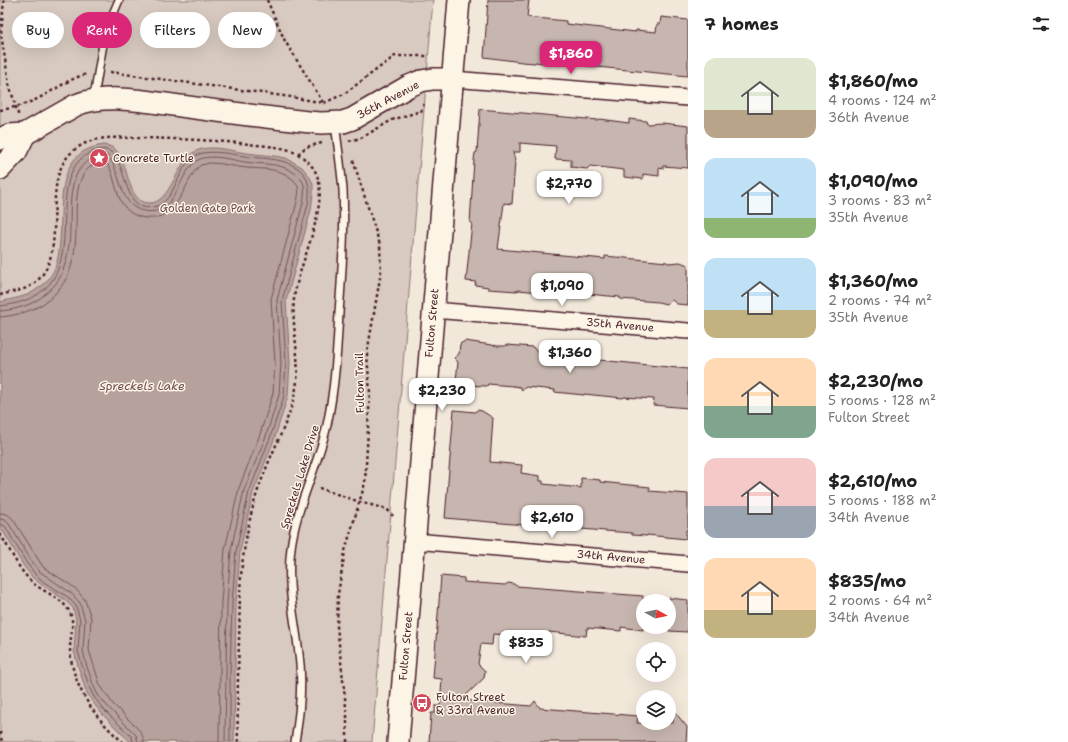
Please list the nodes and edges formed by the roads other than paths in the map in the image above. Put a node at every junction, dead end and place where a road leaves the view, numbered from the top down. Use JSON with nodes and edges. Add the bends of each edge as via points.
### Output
{"nodes":[{"id":1,"x":119,"y":0,"type":"edge"},
{"id":2,"x":459,"y":0,"type":"edge"},
{"id":3,"x":452,"y":79,"type":"junction"},
{"id":4,"x":688,"y":98,"type":"edge"},
{"id":5,"x":94,"y":100,"type":"junction"},
{"id":6,"x":334,"y":123,"type":"junction"},
{"id":7,"x":25,"y":134,"type":"junction"},
{"id":8,"x":0,"y":139,"type":"edge"},
{"id":9,"x":0,"y":169,"type":"edge"},
{"id":10,"x":433,"y":310,"type":"junction"},
{"id":11,"x":688,"y":331,"type":"edge"},
{"id":12,"x":414,"y":541,"type":"junction"},
{"id":13,"x":688,"y":564,"type":"edge"},
{"id":14,"x":295,"y":742,"type":"edge"},
{"id":15,"x":398,"y":742,"type":"edge"}],
"edges":[{"from":1,"to":5,"type":"lane","via":[[104,38]]},
{"from":2,"to":3,"type":"main road","name":"Fulton Street"},
{"from":3,"to":4,"type":"street","name":"36th Avenue"},
{"from":3,"to":6,"type":"main road","name":"36th Avenue","via":[[433,79],[415,83],[352,119]]},
{"from":3,"to":10,"type":"main road","name":"Fulton Street"},
{"from":5,"to":6,"type":"main road","name":"36th Avenue","via":[[121,100]]},
{"from":5,"to":7,"type":"main road","name":"36th Avenue","via":[[65,111]]},
{"from":6,"to":14,"type":"lane","name":"Spreckels Lake Drive","via":[[341,165],[344,213],[336,367],[326,430],[291,547],[290,591],[301,680]]},
{"from":7,"to":8,"type":"main road","name":"36th Avenue","via":[[9,135]]},
{"from":7,"to":9,"type":"main road","via":[[16,152]]},
{"from":10,"to":11,"type":"street","name":"35th Avenue"},
{"from":10,"to":12,"type":"main road","name":"Fulton Street"},
{"from":12,"to":13,"type":"street","name":"34th Avenue"},
{"from":12,"to":15,"type":"main road","name":"Fulton Street"}]}
